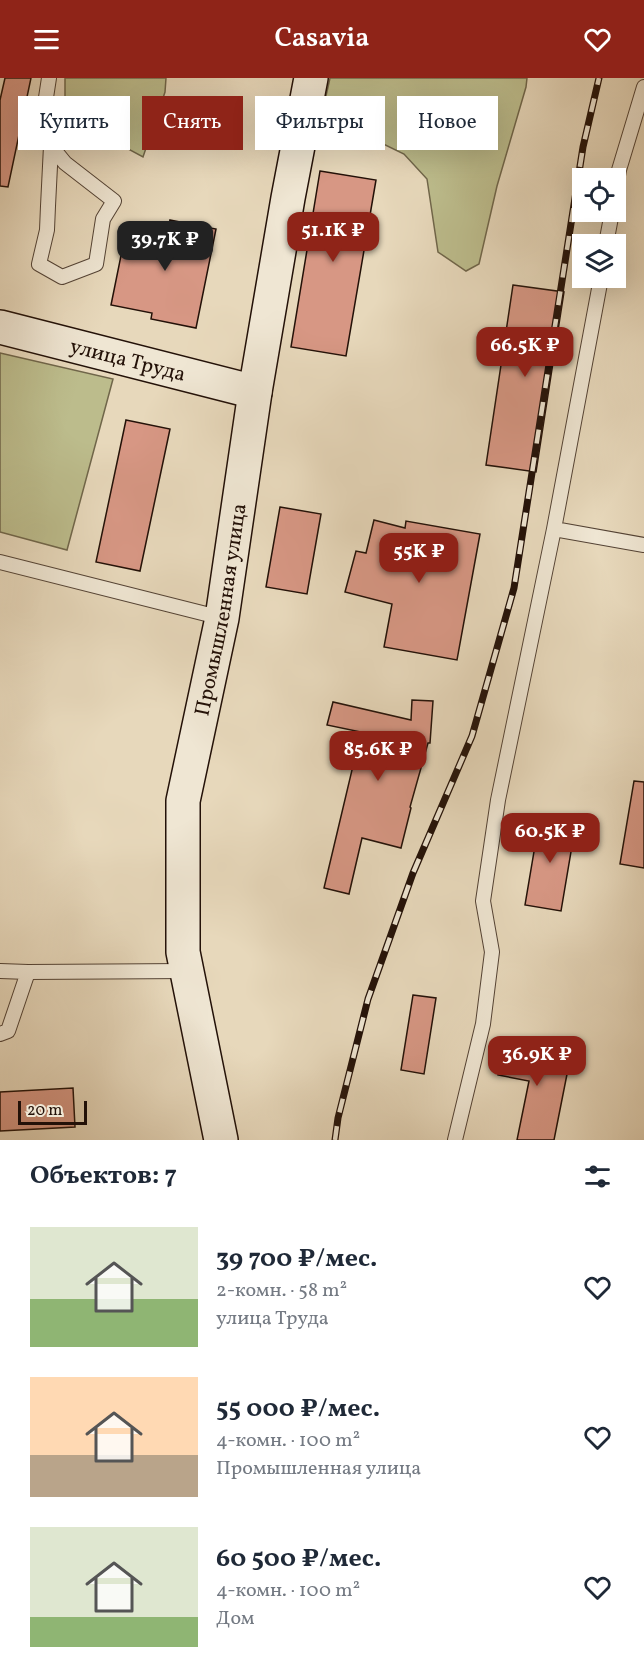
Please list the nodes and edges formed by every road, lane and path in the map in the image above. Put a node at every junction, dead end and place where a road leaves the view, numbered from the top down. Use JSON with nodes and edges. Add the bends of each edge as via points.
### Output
{"nodes":[{"id":1,"x":49,"y":78,"type":"edge"},
{"id":2,"x":311,"y":78,"type":"edge"},
{"id":3,"x":644,"y":87,"type":"edge"},
{"id":4,"x":46,"y":96,"type":"edge"},
{"id":5,"x":51,"y":146,"type":"joint"},
{"id":6,"x":620,"y":168,"type":"edge"},
{"id":7,"x":599,"y":288,"type":"edge"},
{"id":8,"x":0,"y":327,"type":"edge"},
{"id":9,"x":255,"y":392,"type":"junction"},
{"id":10,"x":554,"y":529,"type":"junction"},
{"id":11,"x":644,"y":545,"type":"edge"},
{"id":12,"x":0,"y":562,"type":"edge"},
{"id":13,"x":222,"y":618,"type":"junction"},
{"id":14,"x":0,"y":971,"type":"edge"},
{"id":15,"x":187,"y":971,"type":"junction"},
{"id":16,"x":28,"y":972,"type":"junction"},
{"id":17,"x":0,"y":1034,"type":"edge"},
{"id":18,"x":221,"y":1140,"type":"edge"},
{"id":19,"x":455,"y":1140,"type":"edge"}],
"edges":[{"from":1,"to":4,"type":"lane"},
{"from":2,"to":9,"type":"main road","name":"Промышленная улица"},
{"from":3,"to":6,"type":"lane"},
{"from":5,"to":5,"type":"lane","via":[[47,230],[39,264],[62,277],[96,264],[103,219],[114,201],[65,163]]},
{"from":7,"to":10,"type":"lane"},
{"from":8,"to":9,"type":"main road","name":"улица Труда"},
{"from":9,"to":13,"type":"main road","name":"Промышленная улица"},
{"from":10,"to":11,"type":"lane"},
{"from":10,"to":19,"type":"lane","via":[[498,800],[483,901],[492,952],[483,1023]]},
{"from":12,"to":13,"type":"lane"},
{"from":13,"to":15,"type":"main road","name":"Промышленная улица","via":[[183,801],[183,952]]},
{"from":14,"to":16,"type":"lane"},
{"from":15,"to":16,"type":"lane"},
{"from":15,"to":18,"type":"main road","name":"Промышленная улица"},
{"from":16,"to":17,"type":"lane","via":[[8,1031]]}]}
